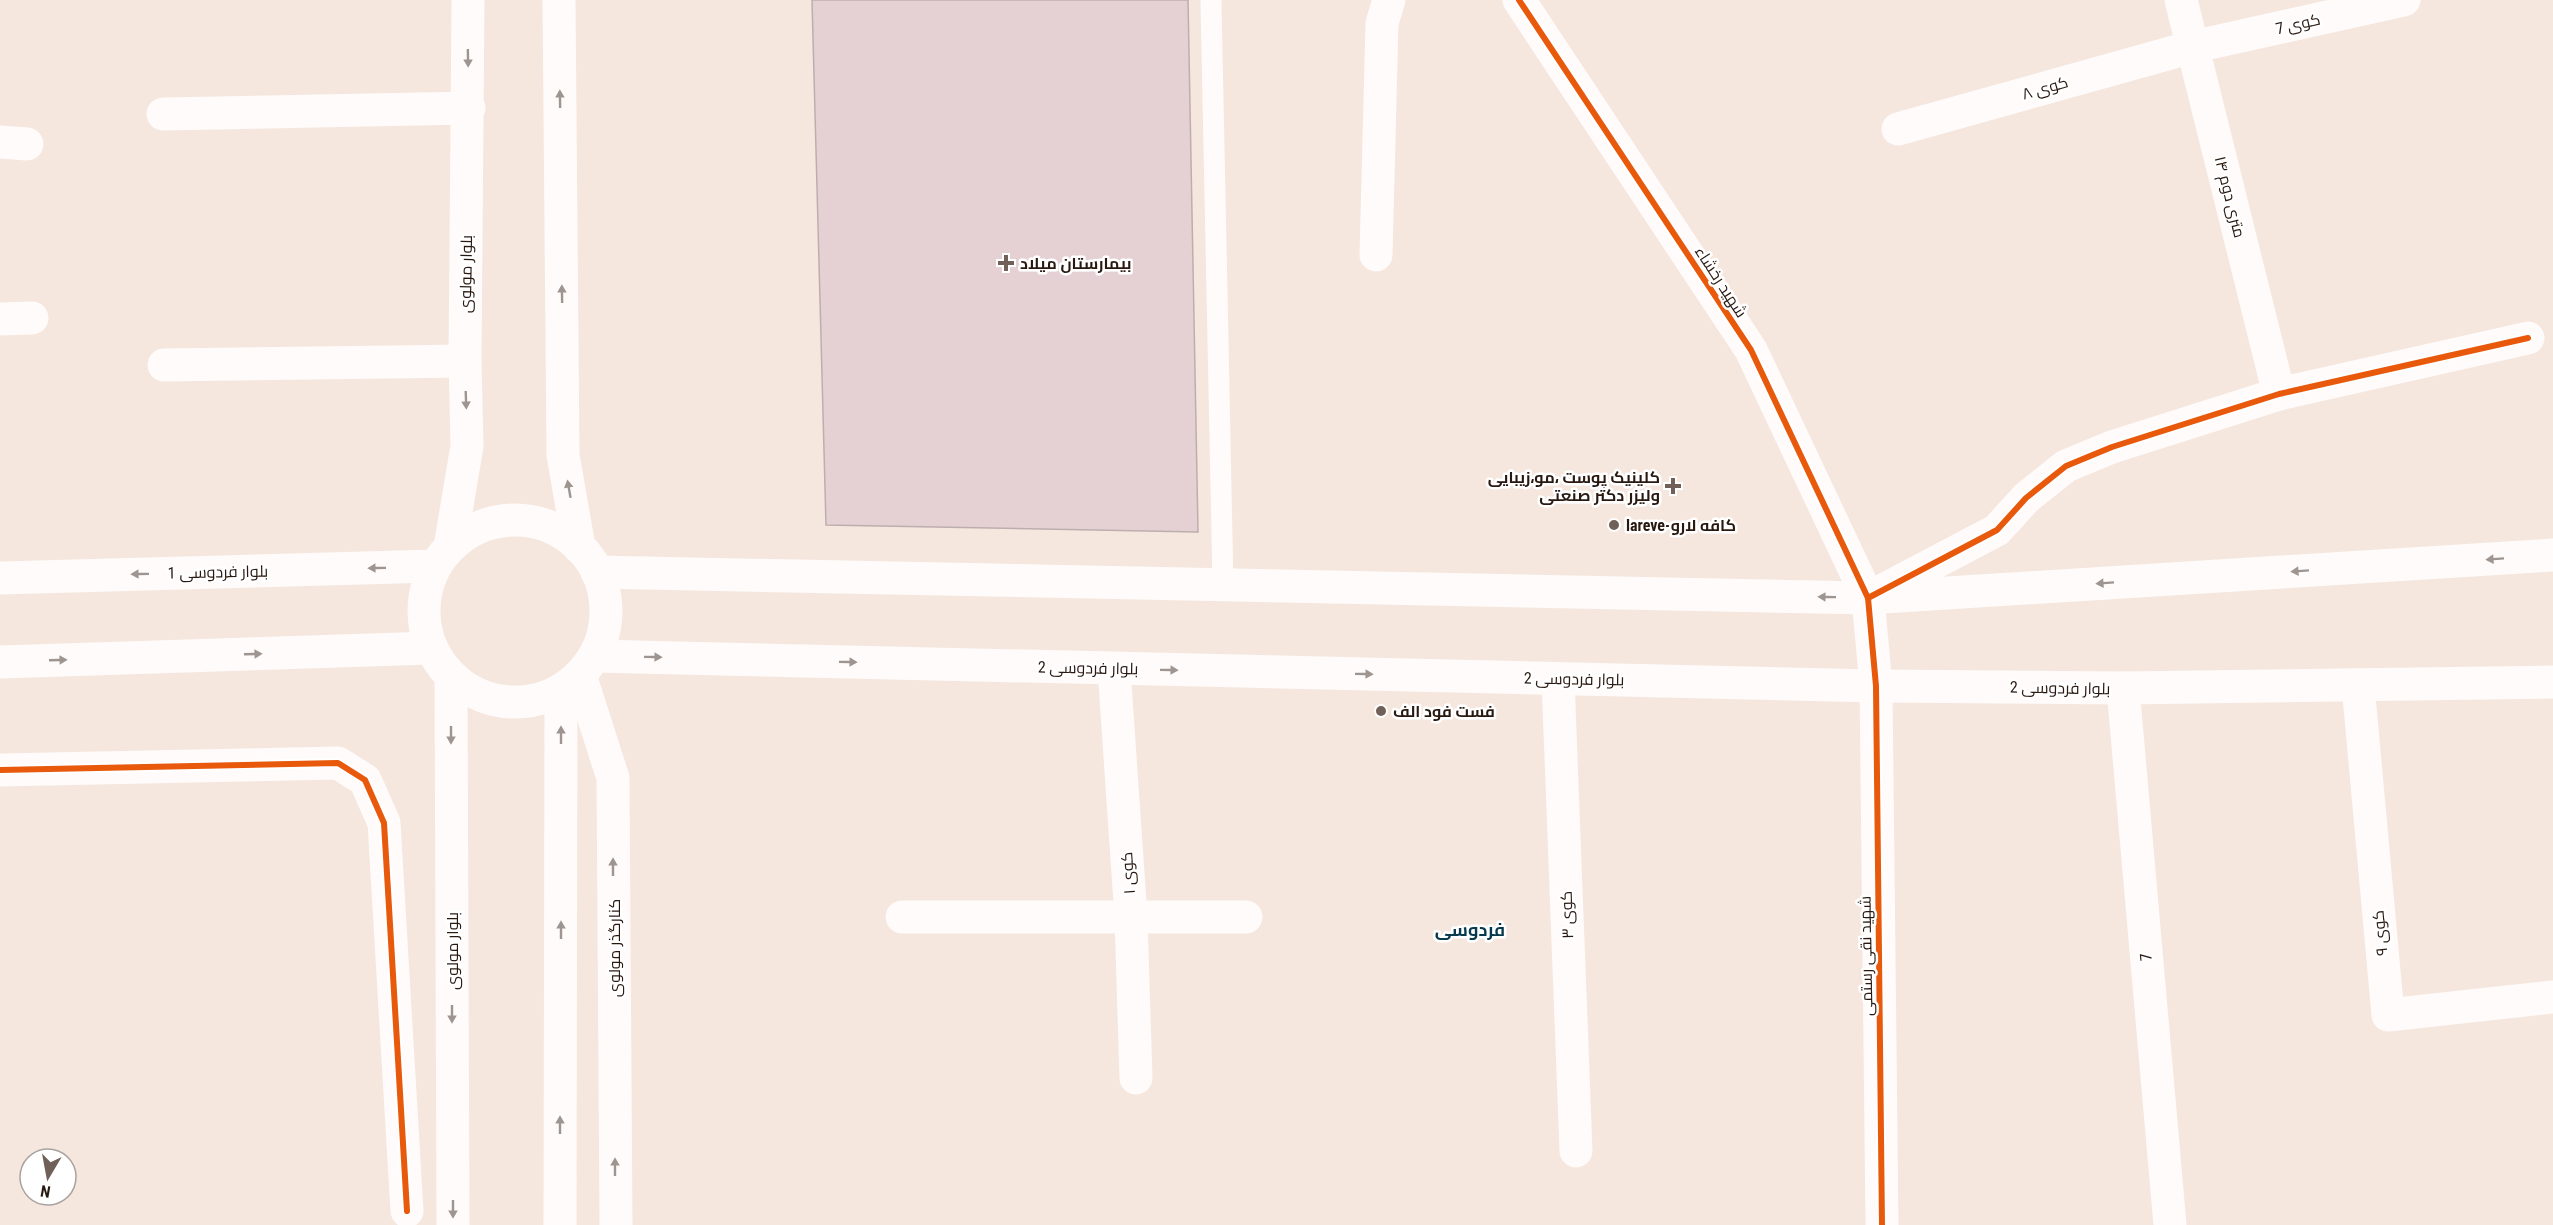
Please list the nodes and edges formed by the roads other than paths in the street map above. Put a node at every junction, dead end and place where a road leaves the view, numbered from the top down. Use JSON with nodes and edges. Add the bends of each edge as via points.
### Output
{"nodes":[{"id":1,"x":468,"y":0,"type":"edge"},
{"id":2,"x":559,"y":0,"type":"edge"},
{"id":3,"x":1389,"y":0,"type":"edge"},
{"id":4,"x":1519,"y":0,"type":"edge"},
{"id":5,"x":2181,"y":0,"type":"edge"},
{"id":6,"x":2404,"y":0,"type":"edge"},
{"id":7,"x":1211,"y":2,"type":"dead end"},
{"id":8,"x":2192,"y":47,"type":"junction"},
{"id":9,"x":469,"y":108,"type":"junction"},
{"id":10,"x":164,"y":114,"type":"dead end"},
{"id":11,"x":1898,"y":129,"type":"dead end"},
{"id":12,"x":1376,"y":255,"type":"dead end"},
{"id":13,"x":32,"y":318,"type":"dead end"},
{"id":14,"x":0,"y":319,"type":"edge"},
{"id":15,"x":2528,"y":338,"type":"dead end"},
{"id":16,"x":465,"y":362,"type":"junction"},
{"id":17,"x":164,"y":365,"type":"dead end"},
{"id":18,"x":2278,"y":394,"type":"junction"},
{"id":19,"x":2553,"y":555,"type":"edge"},
{"id":20,"x":442,"y":557,"type":"junction"},
{"id":21,"x":588,"y":559,"type":"junction"},
{"id":22,"x":0,"y":578,"type":"edge"},
{"id":23,"x":1223,"y":585,"type":"junction"},
{"id":24,"x":1868,"y":598,"type":"junction"},
{"id":25,"x":431,"y":648,"type":"junction"},
{"id":26,"x":0,"y":662,"type":"edge"},
{"id":27,"x":1114,"y":669,"type":"junction"},
{"id":28,"x":579,"y":674,"type":"junction"},
{"id":29,"x":451,"y":676,"type":"junction"},
{"id":30,"x":1558,"y":679,"type":"junction"},
{"id":31,"x":2553,"y":682,"type":"edge"},
{"id":32,"x":2358,"y":685,"type":"junction"},
{"id":33,"x":1876,"y":686,"type":"junction"},
{"id":34,"x":2123,"y":688,"type":"junction"},
{"id":35,"x":0,"y":770,"type":"edge"},
{"id":36,"x":903,"y":917,"type":"dead end"},
{"id":37,"x":1131,"y":917,"type":"junction"},
{"id":38,"x":1246,"y":917,"type":"dead end"},
{"id":39,"x":2553,"y":997,"type":"edge"},
{"id":40,"x":1136,"y":1078,"type":"dead end"},
{"id":41,"x":1576,"y":1151,"type":"dead end"},
{"id":42,"x":407,"y":1211,"type":"dead end"},
{"id":43,"x":453,"y":1225,"type":"edge"},
{"id":44,"x":560,"y":1225,"type":"edge"},
{"id":45,"x":616,"y":1225,"type":"edge"},
{"id":46,"x":1882,"y":1225,"type":"edge"},
{"id":47,"x":2170,"y":1225,"type":"edge"}],
"edges":[{"from":1,"to":9,"type":"street","name":"بلوار مولوی","one_way":true},
{"from":21,"to":2,"type":"street","one_way":true,"via":[[563,455]]},
{"from":3,"to":12,"type":"street","via":[[1382,23]]},
{"from":4,"to":24,"type":"street","name":"شهید رخشاء","via":[[1750,350]]},
{"from":5,"to":8,"type":"street","name":"۱۴ متری دوم"},
{"from":6,"to":8,"type":"street","name":"کوی 7"},
{"from":7,"to":23,"type":"lane"},
{"from":8,"to":11,"type":"street","name":"کوی ۸"},
{"from":8,"to":18,"type":"street","name":"۱۴ متری دوم"},
{"from":9,"to":10,"type":"street"},
{"from":9,"to":16,"type":"street","name":"بلوار مولوی"},
{"from":13,"to":14,"type":"street"},
{"from":15,"to":18,"type":"street"},
{"from":16,"to":17,"type":"street"},
{"from":16,"to":20,"type":"street","name":"بلوار مولوی","one_way":true,"via":[[468,447]]},
{"from":18,"to":24,"type":"street","via":[[2112,447],[2066,466],[2026,498],[1997,530]]},
{"from":19,"to":24,"type":"street","one_way":true},
{"from":20,"to":21,"type":"street","via":[[468,533],[490,523],[514,520],[538,523],[560,532]]},
{"from":20,"to":22,"type":"street","name":"بلوار فردوسی 1","one_way":true},
{"from":20,"to":25,"type":"street","via":[[427,586],[423,606]]},
{"from":21,"to":23,"type":"street"},
{"from":21,"to":28,"type":"street","via":[[604,592],[606,614],[603,636]]},
{"from":24,"to":23,"type":"street","one_way":true},
{"from":24,"to":33,"type":"street","name":"شهید نقی رستمی"},
{"from":26,"to":25,"type":"street","one_way":true},
{"from":25,"to":29,"type":"street"},
{"from":28,"to":27,"type":"street","name":"بلوار فردوسی 2","one_way":true},
{"from":27,"to":30,"type":"street","name":"بلوار فردوسی 2","one_way":true},
{"from":27,"to":37,"type":"street","name":"کوی ۱"},
{"from":28,"to":29,"type":"street","via":[[540,699],[516,702],[481,695]]},
{"from":44,"to":28,"type":"street","one_way":true},
{"from":45,"to":28,"type":"street","name":"کنارگذر مولوی","one_way":true,"via":[[613,778]]},
{"from":29,"to":43,"type":"street","name":"بلوار مولوی","one_way":true},
{"from":30,"to":33,"type":"street","name":"بلوار فردوسی 2"},
{"from":30,"to":41,"type":"street","name":"کوی ۳"},
{"from":31,"to":32,"type":"street","name":"بلوار فردوسی 2"},
{"from":32,"to":34,"type":"street","name":"بلوار فردوسی 2"},
{"from":32,"to":39,"type":"street","name":"کوی ۹","via":[[2388,1015]]},
{"from":33,"to":34,"type":"street","name":"بلوار فردوسی 2"},
{"from":33,"to":46,"type":"street","name":"شهید نقی رستمی"},
{"from":34,"to":47,"type":"street","name":"7"},
{"from":35,"to":42,"type":"street","via":[[338,763],[364,780],[384,823]]},
{"from":36,"to":37,"type":"street"},
{"from":37,"to":38,"type":"street"},
{"from":37,"to":40,"type":"street","name":"کوی ۱"}]}
